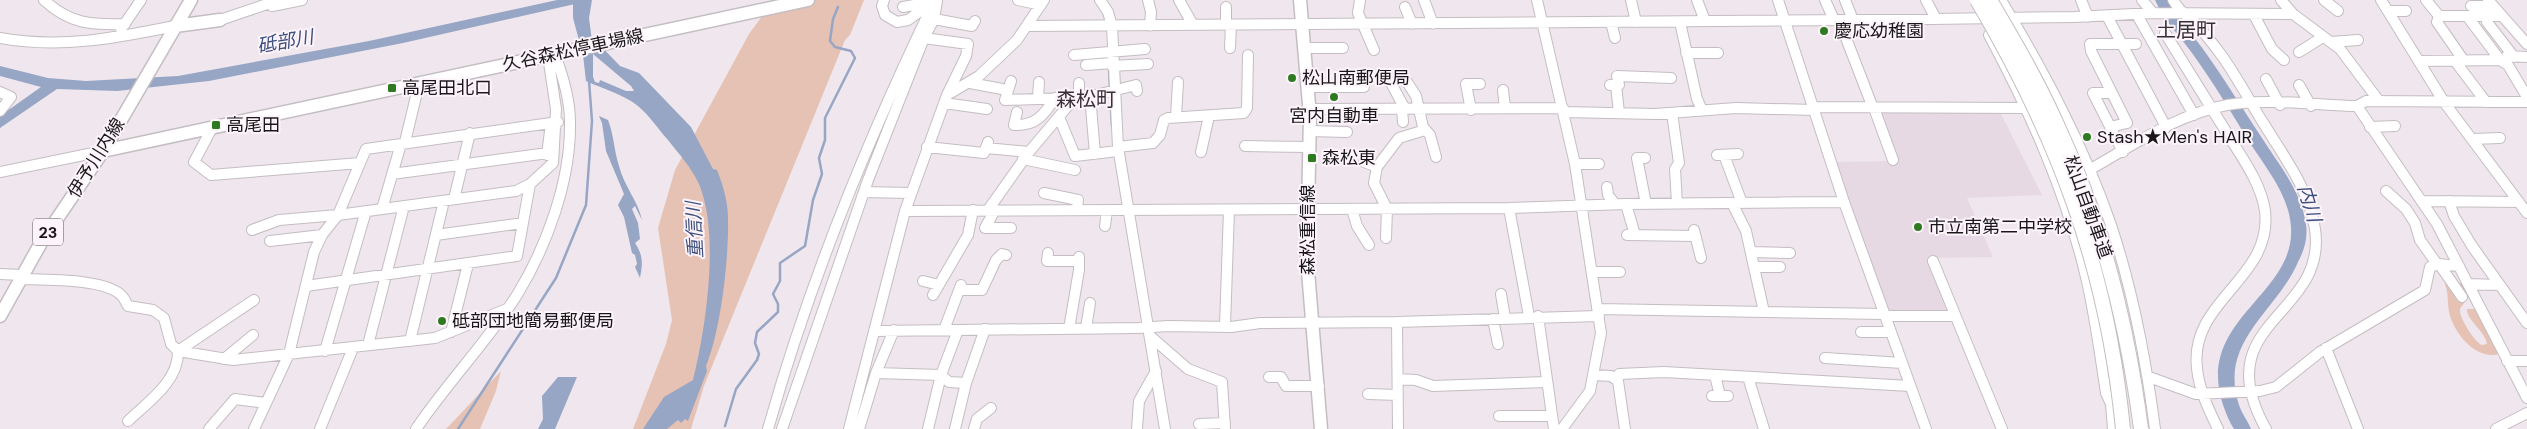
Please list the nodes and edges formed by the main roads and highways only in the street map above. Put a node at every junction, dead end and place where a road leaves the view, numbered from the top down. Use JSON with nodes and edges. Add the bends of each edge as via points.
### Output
{"nodes":[{"id":1,"x":192,"y":0,"type":"edge"},
{"id":2,"x":808,"y":0,"type":"edge"},
{"id":3,"x":1300,"y":0,"type":"edge"},
{"id":4,"x":1977,"y":0,"type":"edge"},
{"id":5,"x":1990,"y":0,"type":"edge"},
{"id":6,"x":220,"y":20,"type":"road end"},
{"id":7,"x":174,"y":28,"type":"junction"},
{"id":8,"x":103,"y":151,"type":"junction"},
{"id":9,"x":0,"y":316,"type":"edge"},
{"id":10,"x":1321,"y":429,"type":"edge"},
{"id":11,"x":2123,"y":429,"type":"edge"},
{"id":12,"x":2141,"y":429,"type":"edge"}],
"edges":[{"from":1,"to":7,"type":"main road","name":"伊予川内線","number":"23"},
{"from":2,"to":8,"type":"main road","name":"久谷森松停車場線"},
{"from":3,"to":10,"type":"main road","name":"森松重信線","via":[[1310,131],[1307,259]]},
{"from":4,"to":11,"type":"highway","name":"松山自動車道","bridge":true,"via":[[2031,97],[2081,224],[2111,332]]},
{"from":5,"to":12,"type":"highway","name":"松山自動車道","bridge":true,"via":[[2019,49],[2063,137],[2096,224],[2128,336]]},
{"from":6,"to":7,"type":"main road"},
{"from":7,"to":8,"type":"main road","name":"伊予川内線","number":"23"},
{"from":8,"to":9,"type":"main road","name":"伊予川内線","number":"23","via":[[42,241]]}]}
